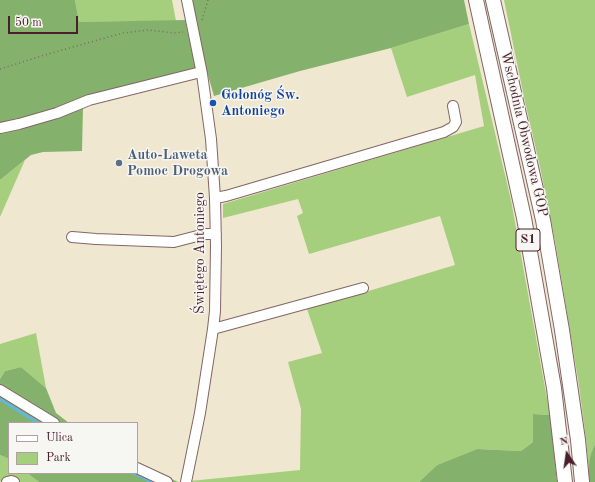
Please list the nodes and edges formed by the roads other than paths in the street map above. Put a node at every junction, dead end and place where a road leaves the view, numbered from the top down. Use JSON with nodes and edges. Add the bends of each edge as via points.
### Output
{"nodes":[{"id":1,"x":187,"y":0,"type":"edge"},
{"id":2,"x":476,"y":0,"type":"edge"},
{"id":3,"x":494,"y":0,"type":"edge"},
{"id":4,"x":201,"y":72,"type":"junction"},
{"id":5,"x":453,"y":106,"type":"dead end"},
{"id":6,"x":0,"y":128,"type":"edge"},
{"id":7,"x":215,"y":198,"type":"junction"},
{"id":8,"x":216,"y":234,"type":"junction"},
{"id":9,"x":72,"y":237,"type":"dead end"},
{"id":10,"x":363,"y":288,"type":"dead end"},
{"id":11,"x":213,"y":329,"type":"junction"},
{"id":12,"x":0,"y":390,"type":"edge"},
{"id":13,"x":52,"y":422,"type":"edge"},
{"id":14,"x":138,"y":468,"type":"edge"},
{"id":15,"x":7,"y":482,"type":"edge"},
{"id":16,"x":14,"y":482,"type":"edge"},
{"id":17,"x":166,"y":482,"type":"edge"},
{"id":18,"x":186,"y":482,"type":"edge"},
{"id":19,"x":565,"y":482,"type":"edge"},
{"id":20,"x":582,"y":482,"type":"edge"}],
"edges":[{"from":1,"to":4,"type":"street","name":"Świętego Antoniego"},
{"from":2,"to":19,"type":"highway","name":"Wschodnia Obwodowa GOP","number":"S1","via":[[524,218],[554,388]]},
{"from":3,"to":20,"type":"highway","name":"Wschodnia Obwodowa GOP","number":"S1","via":[[543,220],[562,330]]},
{"from":4,"to":6,"type":"street","via":[[89,100],[57,113]]},
{"from":4,"to":7,"type":"street","name":"Świętego Antoniego","via":[[211,140]]},
{"from":5,"to":7,"type":"street","via":[[456,122],[444,132]]},
{"from":7,"to":8,"type":"street","name":"Świętego Antoniego"},
{"from":8,"to":9,"type":"street","via":[[204,234],[174,242]]},
{"from":8,"to":11,"type":"street","name":"Świętego Antoniego"},
{"from":10,"to":11,"type":"street"},
{"from":11,"to":18,"type":"street","name":"Świętego Antoniego"},
{"from":12,"to":13,"type":"street"},
{"from":14,"to":17,"type":"street"},
{"from":15,"to":16,"type":"street"}]}
